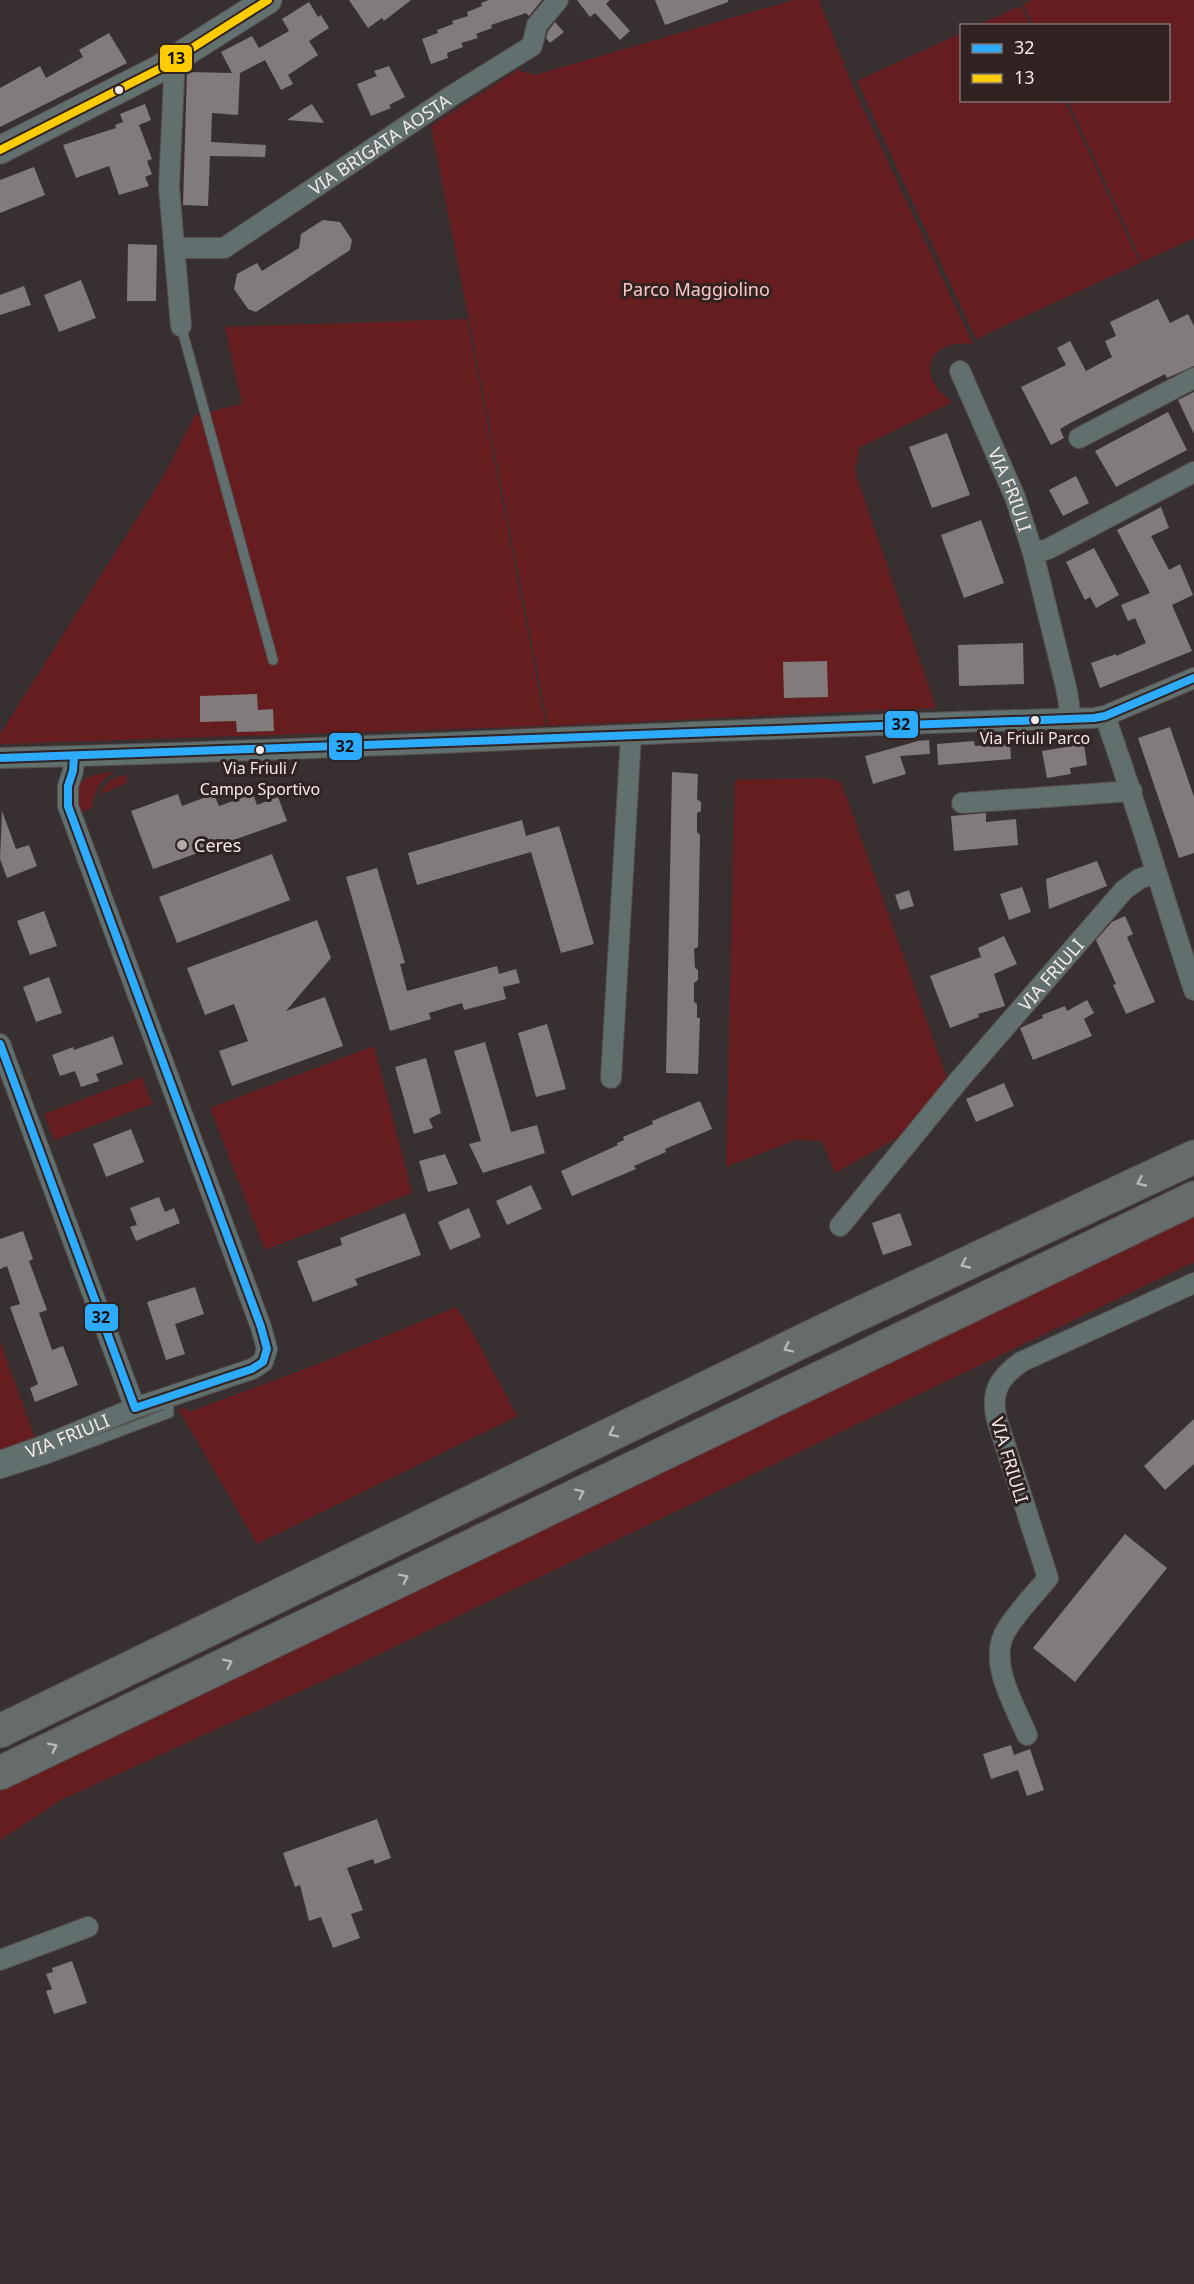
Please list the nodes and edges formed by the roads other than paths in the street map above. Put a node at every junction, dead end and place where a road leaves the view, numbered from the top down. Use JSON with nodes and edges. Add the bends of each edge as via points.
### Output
{"nodes":[{"id":1,"x":268,"y":0,"type":"edge"},
{"id":2,"x":558,"y":0,"type":"edge"},
{"id":3,"x":175,"y":57,"type":"junction"},
{"id":4,"x":0,"y":150,"type":"edge"},
{"id":5,"x":174,"y":248,"type":"junction"},
{"id":6,"x":181,"y":326,"type":"joint"},
{"id":7,"x":960,"y":371,"type":"dead end"},
{"id":8,"x":1194,"y":378,"type":"edge"},
{"id":9,"x":1079,"y":438,"type":"dead end"},
{"id":10,"x":1194,"y":472,"type":"edge"},
{"id":11,"x":1033,"y":553,"type":"junction"},
{"id":12,"x":273,"y":660,"type":"dead end"},
{"id":13,"x":1194,"y":678,"type":"edge"},
{"id":14,"x":1105,"y":716,"type":"junction"},
{"id":15,"x":1069,"y":719,"type":"junction"},
{"id":16,"x":631,"y":735,"type":"junction"},
{"id":17,"x":74,"y":756,"type":"junction"},
{"id":18,"x":0,"y":758,"type":"edge"},
{"id":19,"x":1131,"y":791,"type":"junction"},
{"id":20,"x":962,"y":803,"type":"dead end"},
{"id":21,"x":1155,"y":873,"type":"junction"},
{"id":22,"x":1194,"y":990,"type":"edge"},
{"id":23,"x":0,"y":1044,"type":"edge"},
{"id":24,"x":611,"y":1078,"type":"dead end"},
{"id":25,"x":1194,"y":1157,"type":"edge"},
{"id":26,"x":1194,"y":1198,"type":"edge"},
{"id":27,"x":840,"y":1226,"type":"dead end"},
{"id":28,"x":1194,"y":1283,"type":"edge"},
{"id":29,"x":168,"y":1397,"type":"junction"},
{"id":30,"x":135,"y":1408,"type":"junction"},
{"id":31,"x":0,"y":1461,"type":"edge"},
{"id":32,"x":0,"y":1474,"type":"edge"},
{"id":33,"x":0,"y":1731,"type":"edge"},
{"id":34,"x":1027,"y":1735,"type":"dead end"},
{"id":35,"x":0,"y":1773,"type":"edge"},
{"id":36,"x":87,"y":1927,"type":"dead end"},
{"id":37,"x":0,"y":1960,"type":"edge"}],
"edges":[{"from":1,"to":3,"type":"street"},
{"from":2,"to":5,"type":"street","name":"VIA BRIGATA AOSTA","via":[[537,26],[532,46],[224,248]]},
{"from":3,"to":4,"type":"street","via":[[159,69]]},
{"from":3,"to":5,"type":"street","via":[[169,186]]},
{"from":5,"to":6,"type":"street"},
{"from":6,"to":12,"type":"lane"},
{"from":7,"to":11,"type":"street","name":"VIA FRIULI","via":[[1015,497]]},
{"from":8,"to":9,"type":"street"},
{"from":10,"to":11,"type":"street","via":[[1048,549]]},
{"from":11,"to":15,"type":"street","name":"VIA FRIULI","via":[[1066,687]]},
{"from":13,"to":14,"type":"street"},
{"from":14,"to":15,"type":"street"},
{"from":14,"to":19,"type":"street"},
{"from":15,"to":16,"type":"street"},
{"from":16,"to":17,"type":"street"},
{"from":16,"to":24,"type":"street"},
{"from":17,"to":18,"type":"street"},
{"from":17,"to":29,"type":"street","name":"VIA FRIULI","via":[[68,806],[267,1350],[263,1362],[252,1369]]},
{"from":19,"to":20,"type":"street"},
{"from":19,"to":21,"type":"street"},
{"from":21,"to":22,"type":"street"},
{"from":21,"to":27,"type":"street","name":"VIA FRIULI","via":[[1124,890],[960,1079]]},
{"from":23,"to":30,"type":"street"},
{"from":25,"to":33,"type":"highway","one_way":true,"via":[[846,1320]]},
{"from":35,"to":26,"type":"highway","one_way":true},
{"from":28,"to":34,"type":"street","name":"VIA FRIULI","via":[[1022,1362],[1008,1371],[994,1395],[997,1420],[1048,1578],[1005,1631],[1001,1645],[1003,1674]]},
{"from":29,"to":30,"type":"street","name":"VIA FRIULI"},
{"from":29,"to":32,"type":"lane","via":[[169,1413]]},
{"from":30,"to":31,"type":"street","name":"VIA FRIULI"},
{"from":36,"to":37,"type":"street"}]}
